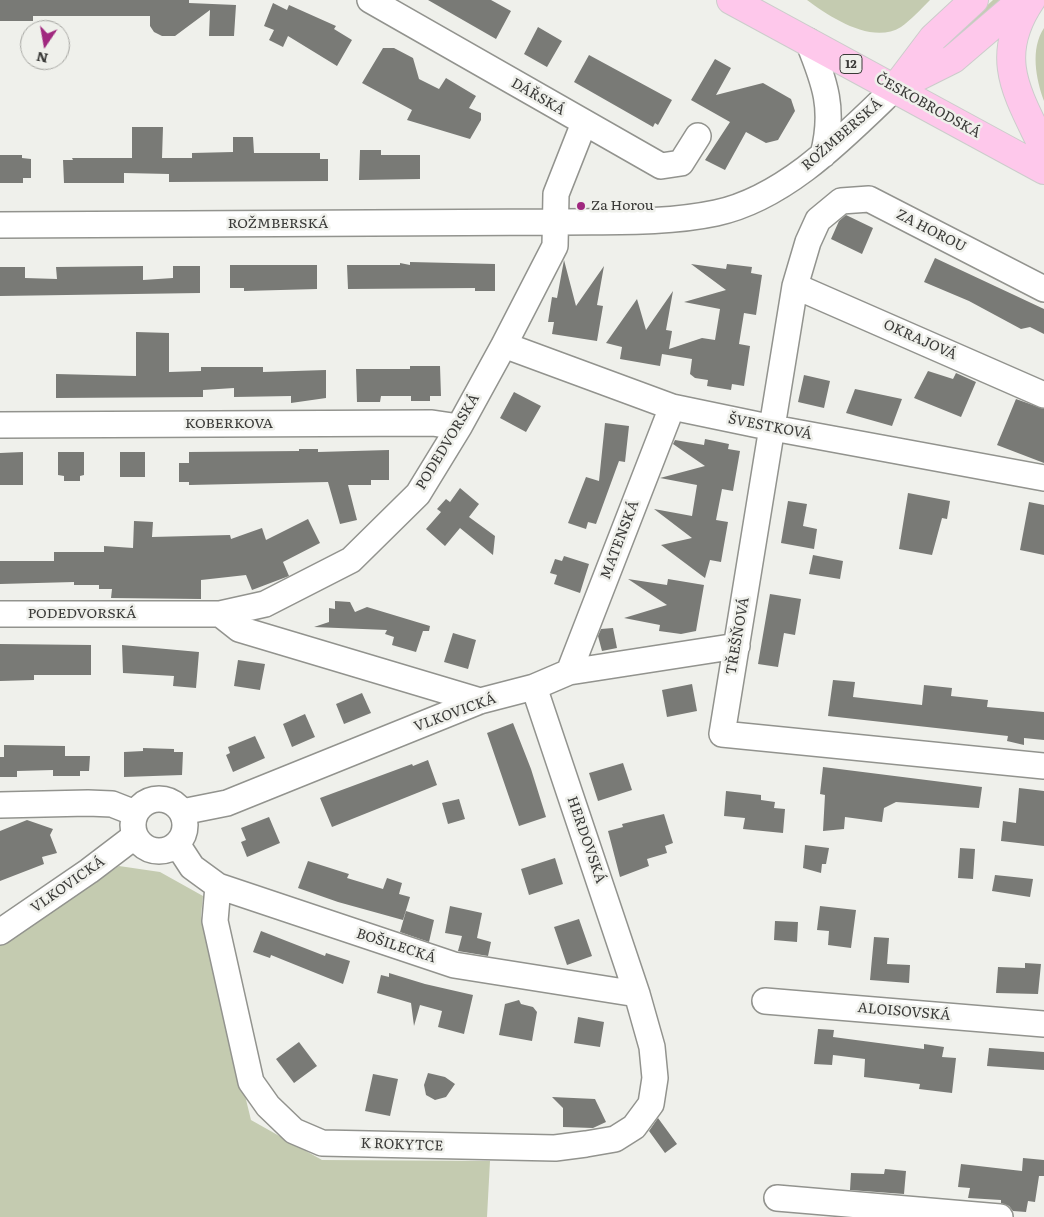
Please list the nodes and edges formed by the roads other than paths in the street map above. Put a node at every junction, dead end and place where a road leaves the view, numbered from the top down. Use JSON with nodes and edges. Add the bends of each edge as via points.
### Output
{"nodes":[{"id":1,"x":370,"y":0,"type":"edge"},
{"id":2,"x":731,"y":0,"type":"edge"},
{"id":3,"x":974,"y":0,"type":"edge"},
{"id":4,"x":1022,"y":0,"type":"edge"},
{"id":5,"x":1031,"y":0,"type":"edge"},
{"id":6,"x":808,"y":41,"type":"junction"},
{"id":7,"x":895,"y":88,"type":"junction"},
{"id":8,"x":584,"y":123,"type":"junction"},
{"id":9,"x":698,"y":136,"type":"dead end"},
{"id":10,"x":1044,"y":149,"type":"edge"},
{"id":11,"x":823,"y":155,"type":"junction"},
{"id":12,"x":1044,"y":170,"type":"edge"},
{"id":13,"x":818,"y":220,"type":"joint"},
{"id":14,"x":556,"y":222,"type":"junction"},
{"id":15,"x":0,"y":225,"type":"edge"},
{"id":16,"x":795,"y":286,"type":"junction"},
{"id":17,"x":1044,"y":289,"type":"edge"},
{"id":18,"x":504,"y":345,"type":"junction"},
{"id":19,"x":1044,"y":395,"type":"edge"},
{"id":20,"x":672,"y":407,"type":"junction"},
{"id":21,"x":0,"y":425,"type":"edge"},
{"id":22,"x":459,"y":427,"type":"junction"},
{"id":23,"x":773,"y":428,"type":"junction"},
{"id":24,"x":1044,"y":478,"type":"edge"},
{"id":25,"x":0,"y":614,"type":"edge"},
{"id":26,"x":220,"y":614,"type":"junction"},
{"id":27,"x":737,"y":646,"type":"junction"},
{"id":28,"x":569,"y":672,"type":"junction"},
{"id":29,"x":534,"y":687,"type":"junction"},
{"id":30,"x":480,"y":701,"type":"junction"},
{"id":31,"x":1044,"y":766,"type":"edge"},
{"id":32,"x":0,"y":805,"type":"edge"},
{"id":33,"x":182,"y":812,"type":"junction"},
{"id":34,"x":135,"y":824,"type":"junction"},
{"id":35,"x":177,"y":844,"type":"junction"},
{"id":36,"x":218,"y":886,"type":"junction"},
{"id":37,"x":0,"y":932,"type":"edge"},
{"id":38,"x":637,"y":994,"type":"junction"},
{"id":39,"x":765,"y":1001,"type":"dead end"},
{"id":40,"x":1044,"y":1024,"type":"edge"},
{"id":41,"x":777,"y":1198,"type":"dead end"},
{"id":42,"x":1000,"y":1217,"type":"edge"}],
"edges":[{"from":1,"to":8,"type":"street","name":"DÁŘSKÁ"},
{"from":2,"to":6,"type":"main road","name":"ČESKOBRODSKÁ","number":"12"},
{"from":3,"to":7,"type":"main road","via":[[934,38]]},
{"from":4,"to":7,"type":"main road","via":[[953,59]]},
{"from":5,"to":10,"type":"main road","via":[[1016,32],[1010,63],[1014,84]]},
{"from":6,"to":7,"type":"main road","name":"ČESKOBRODSKÁ","number":"12"},
{"from":6,"to":11,"type":"street","via":[[825,82],[829,102]]},
{"from":7,"to":11,"type":"street","name":"ROŽMBERSKÁ"},
{"from":7,"to":12,"type":"main road","name":"ČESKOBRODSKÁ","number":"12"},
{"from":8,"to":9,"type":"street","name":"DÁŘSKÁ","via":[[661,166],[681,164]]},
{"from":8,"to":14,"type":"street","via":[[556,194]]},
{"from":11,"to":14,"type":"street","name":"ROŽMBERSKÁ","via":[[769,192],[718,213],[638,221]]},
{"from":13,"to":16,"type":"street","name":"TŘEŠŇOVÁ"},
{"from":13,"to":17,"type":"street","name":"ZA HOROU","via":[[841,201],[869,199]]},
{"from":14,"to":15,"type":"street","name":"ROŽMBERSKÁ"},
{"from":14,"to":18,"type":"street","name":"PODEDVORSKÁ","via":[[555,246]]},
{"from":16,"to":19,"type":"street","name":"OKRAJOVÁ"},
{"from":16,"to":23,"type":"street","name":"TŘEŠŇOVÁ"},
{"from":18,"to":20,"type":"street","name":"ŠVESTKOVÁ"},
{"from":18,"to":22,"type":"street","name":"PODEDVORSKÁ"},
{"from":20,"to":23,"type":"street","name":"ŠVESTKOVÁ"},
{"from":20,"to":28,"type":"street","name":"MATENSKÁ"},
{"from":21,"to":22,"type":"street","name":"KOBERKOVA","via":[[432,423]]},
{"from":22,"to":26,"type":"street","name":"PODEDVORSKÁ","via":[[418,494],[351,560],[265,604]]},
{"from":23,"to":24,"type":"street","name":"ŠVESTKOVÁ"},
{"from":23,"to":27,"type":"street","name":"TŘEŠŇOVÁ"},
{"from":25,"to":26,"type":"street","name":"PODEDVORSKÁ"},
{"from":26,"to":30,"type":"street","via":[[239,629]]},
{"from":27,"to":28,"type":"street","name":"VLKOVICKÁ"},
{"from":27,"to":31,"type":"street","name":"TŘEŠŇOVÁ","via":[[722,734]]},
{"from":28,"to":29,"type":"street","name":"VLKOVICKÁ"},
{"from":29,"to":30,"type":"street","name":"VLKOVICKÁ"},
{"from":29,"to":38,"type":"street","name":"HERDOVSKÁ"},
{"from":30,"to":33,"type":"street","name":"VLKOVICKÁ","via":[[228,803]]},
{"from":32,"to":34,"type":"street","via":[[112,804]]},
{"from":33,"to":34,"type":"street","via":[[173,802],[150,800],[142,805]]},
{"from":33,"to":35,"type":"street","via":[[184,834]]},
{"from":34,"to":35,"type":"street","via":[[140,843],[150,849],[163,850]]},
{"from":34,"to":37,"type":"street","name":"VLKOVICKÁ","via":[[89,871]]},
{"from":35,"to":36,"type":"street","name":"BOŠILECKÁ","via":[[192,867]]},
{"from":36,"to":38,"type":"street","name":"BOŠILECKÁ","via":[[454,965]]},
{"from":36,"to":38,"type":"street","name":"K ROKYTCE","via":[[216,921],[251,1082],[268,1106],[294,1131],[322,1143],[555,1148],[615,1139],[634,1127],[651,1104],[655,1078],[652,1047]]},
{"from":39,"to":40,"type":"street","name":"ALOISOVSKÁ"},
{"from":41,"to":42,"type":"street"}]}
